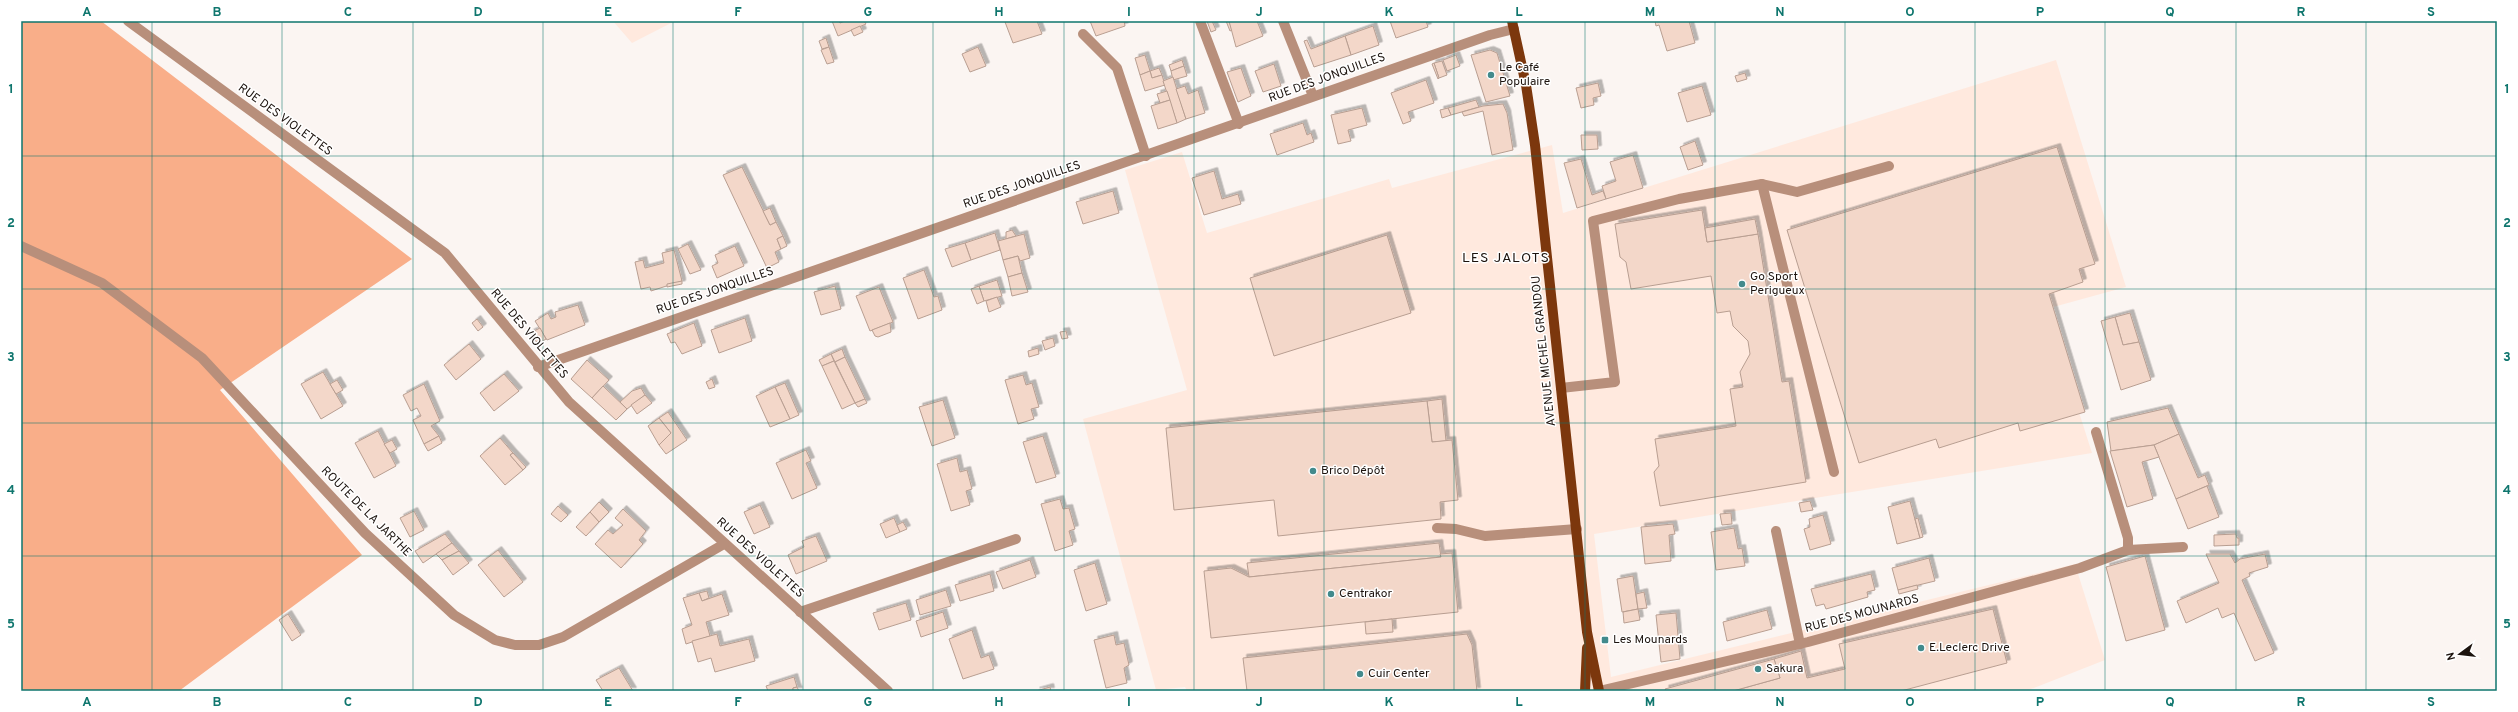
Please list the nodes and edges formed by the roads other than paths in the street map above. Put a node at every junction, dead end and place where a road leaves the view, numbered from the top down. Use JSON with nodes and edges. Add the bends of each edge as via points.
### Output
{"nodes":[{"id":1,"x":128,"y":21,"type":"edge"},
{"id":2,"x":1200,"y":21,"type":"edge"},
{"id":3,"x":1283,"y":21,"type":"edge"},
{"id":4,"x":1513,"y":25,"type":"edge"},
{"id":5,"x":1083,"y":34,"type":"dead end"},
{"id":6,"x":1313,"y":96,"type":"junction"},
{"id":7,"x":1239,"y":124,"type":"junction"},
{"id":8,"x":1146,"y":156,"type":"junction"},
{"id":9,"x":1889,"y":166,"type":"dead end"},
{"id":10,"x":1762,"y":184,"type":"junction"},
{"id":11,"x":21,"y":246,"type":"edge"},
{"id":12,"x":538,"y":367,"type":"junction"},
{"id":13,"x":1561,"y":388,"type":"junction"},
{"id":14,"x":2096,"y":432,"type":"dead end"},
{"id":15,"x":1834,"y":472,"type":"dead end"},
{"id":16,"x":1437,"y":528,"type":"dead end"},
{"id":17,"x":1577,"y":529,"type":"junction"},
{"id":18,"x":1776,"y":531,"type":"dead end"},
{"id":19,"x":1016,"y":539,"type":"dead end"},
{"id":20,"x":724,"y":544,"type":"junction"},
{"id":21,"x":2182,"y":547,"type":"dead end"},
{"id":22,"x":2128,"y":550,"type":"junction"},
{"id":23,"x":800,"y":612,"type":"junction"},
{"id":24,"x":1588,"y":632,"type":"junction"},
{"id":25,"x":1800,"y":644,"type":"junction"},
{"id":26,"x":888,"y":691,"type":"edge"},
{"id":27,"x":1585,"y":691,"type":"edge"},
{"id":28,"x":1599,"y":691,"type":"edge"}],
"edges":[{"from":1,"to":12,"type":"street","name":"RUE DES VIOLETTES","via":[[445,253]]},
{"from":2,"to":7,"type":"street"},
{"from":3,"to":6,"type":"street"},
{"from":4,"to":6,"type":"street","name":"RUE DES JONQUILLES"},
{"from":4,"to":13,"type":"main road","name":"AVENUE MICHEL GRANDOU","via":[[1526,84],[1535,145]]},
{"from":5,"to":8,"type":"street","via":[[1117,68]]},
{"from":6,"to":7,"type":"street","name":"RUE DES JONQUILLES"},
{"from":7,"to":8,"type":"street","name":"RUE DES JONQUILLES"},
{"from":8,"to":12,"type":"street","name":"RUE DES JONQUILLES"},
{"from":9,"to":10,"type":"street","via":[[1797,192]]},
{"from":10,"to":13,"type":"street","via":[[1679,199],[1593,221],[1615,382]]},
{"from":10,"to":15,"type":"street"},
{"from":11,"to":20,"type":"street","name":"ROUTE DE LA JARTHE","via":[[102,283],[202,358],[365,533],[454,615],[495,640],[515,645],[539,645],[563,637]]},
{"from":12,"to":20,"type":"street","name":"RUE DES VIOLETTES","via":[[569,402]]},
{"from":13,"to":17,"type":"main road","name":"AVENUE MICHEL GRANDOU"},
{"from":14,"to":22,"type":"street","via":[[2128,538]]},
{"from":16,"to":17,"type":"street","via":[[1456,529],[1485,536]]},
{"from":17,"to":24,"type":"main road","name":"AVENUE MICHEL GRANDOU"},
{"from":18,"to":25,"type":"street"},
{"from":19,"to":23,"type":"street"},
{"from":20,"to":23,"type":"street","name":"RUE DES VIOLETTES"},
{"from":21,"to":22,"type":"street","name":"RUE DES MOUNARDS"},
{"from":22,"to":25,"type":"street","name":"RUE DES MOUNARDS","via":[[2080,568]]},
{"from":23,"to":26,"type":"street","name":"RUE DES VIOLETTES"},
{"from":24,"to":27,"type":"main road","name":"AVENUE MICHEL GRANDOU"},
{"from":24,"to":28,"type":"main road","name":"AVENUE MICHEL GRANDOU"},
{"from":25,"to":28,"type":"street","name":"RUE DES MOUNARDS"}]}
